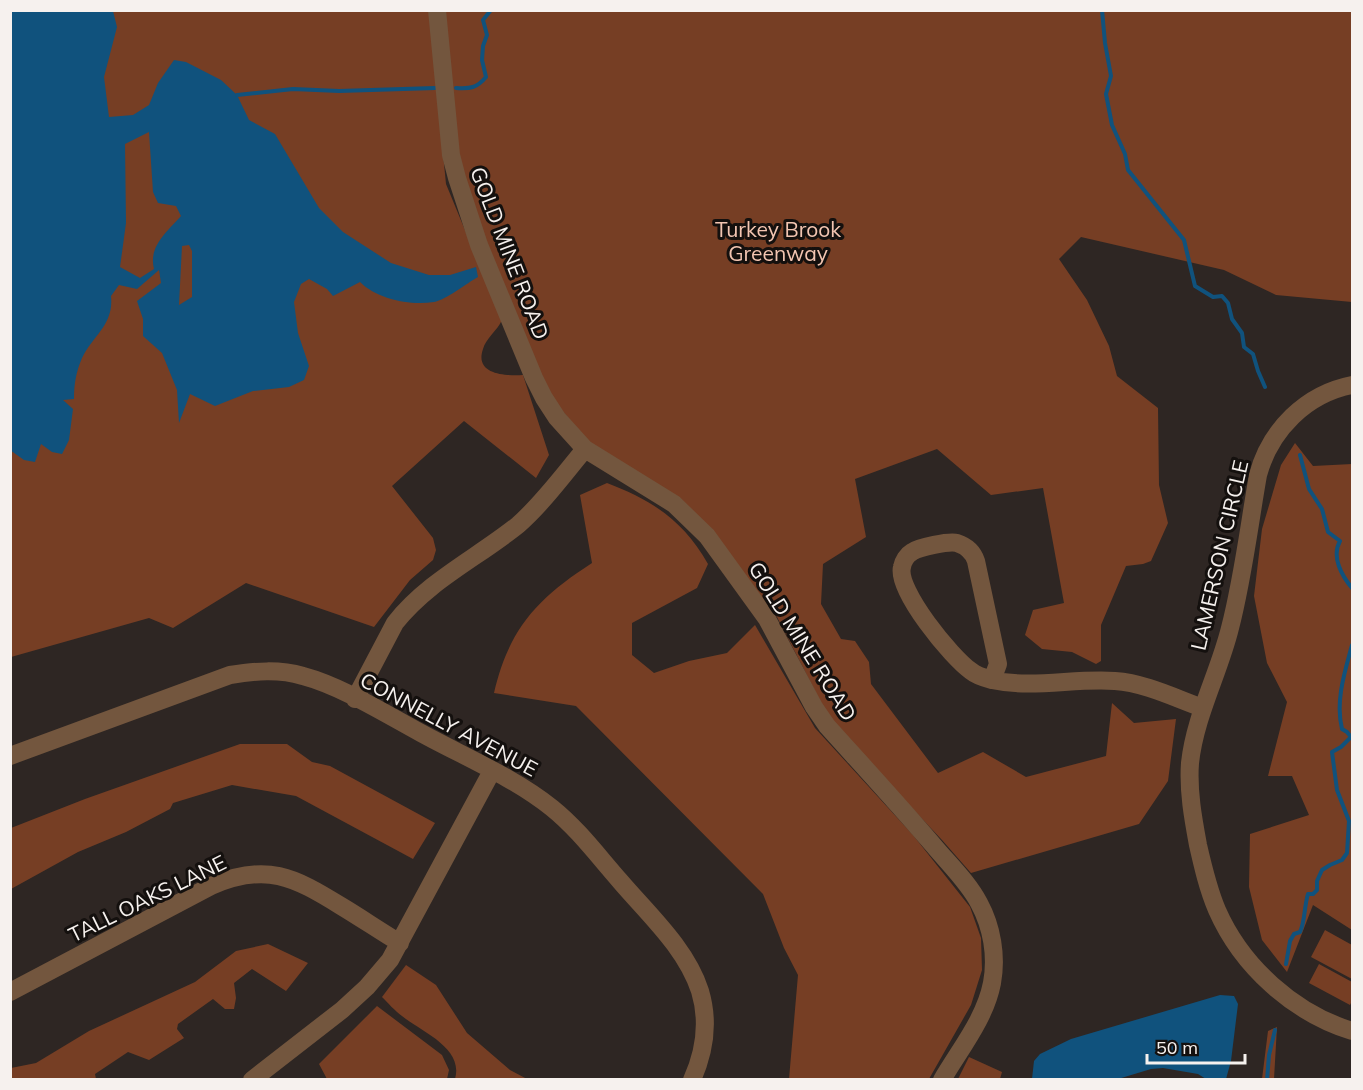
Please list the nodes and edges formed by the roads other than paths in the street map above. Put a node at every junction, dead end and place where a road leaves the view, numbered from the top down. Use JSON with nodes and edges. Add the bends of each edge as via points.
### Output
{"nodes":[{"id":1,"x":437,"y":10,"type":"edge"},
{"id":2,"x":1353,"y":385,"type":"edge"},
{"id":3,"x":585,"y":448,"type":"junction"},
{"id":4,"x":992,"y":680,"type":"junction"},
{"id":5,"x":355,"y":699,"type":"junction"},
{"id":6,"x":1203,"y":708,"type":"junction"},
{"id":7,"x":10,"y":756,"type":"edge"},
{"id":8,"x":492,"y":771,"type":"junction"},
{"id":9,"x":400,"y":943,"type":"junction"},
{"id":10,"x":10,"y":992,"type":"edge"},
{"id":11,"x":1353,"y":1031,"type":"edge"},
{"id":12,"x":252,"y":1080,"type":"edge"},
{"id":13,"x":692,"y":1080,"type":"edge"},
{"id":14,"x":942,"y":1080,"type":"edge"}],
"edges":[{"from":1,"to":3,"type":"street","name":"GOLD MINE ROAD","via":[[451,155],[469,220],[539,388],[552,411]]},
{"from":2,"to":6,"type":"street","name":"LAMERSON CIRCLE","via":[[1329,392],[1299,411],[1282,427],[1263,457],[1230,629]]},
{"from":3,"to":5,"type":"street","via":[[522,521],[423,593],[404,612]]},
{"from":3,"to":14,"type":"street","name":"GOLD MINE ROAD","via":[[674,504],[707,536],[767,619],[827,726],[979,903],[992,941],[992,982],[968,1038]]},
{"from":4,"to":4,"type":"street","via":[[998,664],[972,553],[953,543],[912,552],[903,562],[901,573],[912,600],[968,669]]},
{"from":4,"to":6,"type":"street","via":[[1018,685],[1118,681]]},
{"from":5,"to":7,"type":"street","name":"CONNELLY AVENUE","via":[[316,680],[289,673],[230,675]]},
{"from":5,"to":8,"type":"street","name":"CONNELLY AVENUE"},
{"from":6,"to":11,"type":"street","name":"LAMERSON CIRCLE","via":[[1192,748],[1190,803],[1203,868],[1217,910],[1240,949],[1273,986],[1305,1009]]},
{"from":8,"to":9,"type":"street"},
{"from":8,"to":13,"type":"street","name":"CONNELLY AVENUE","via":[[537,798],[572,826],[683,956],[699,990],[705,1020],[700,1059]]},
{"from":9,"to":10,"type":"street","name":"TALL OAKS LANE","via":[[292,878],[245,875],[211,886]]},
{"from":9,"to":12,"type":"street","via":[[357,997]]}]}
